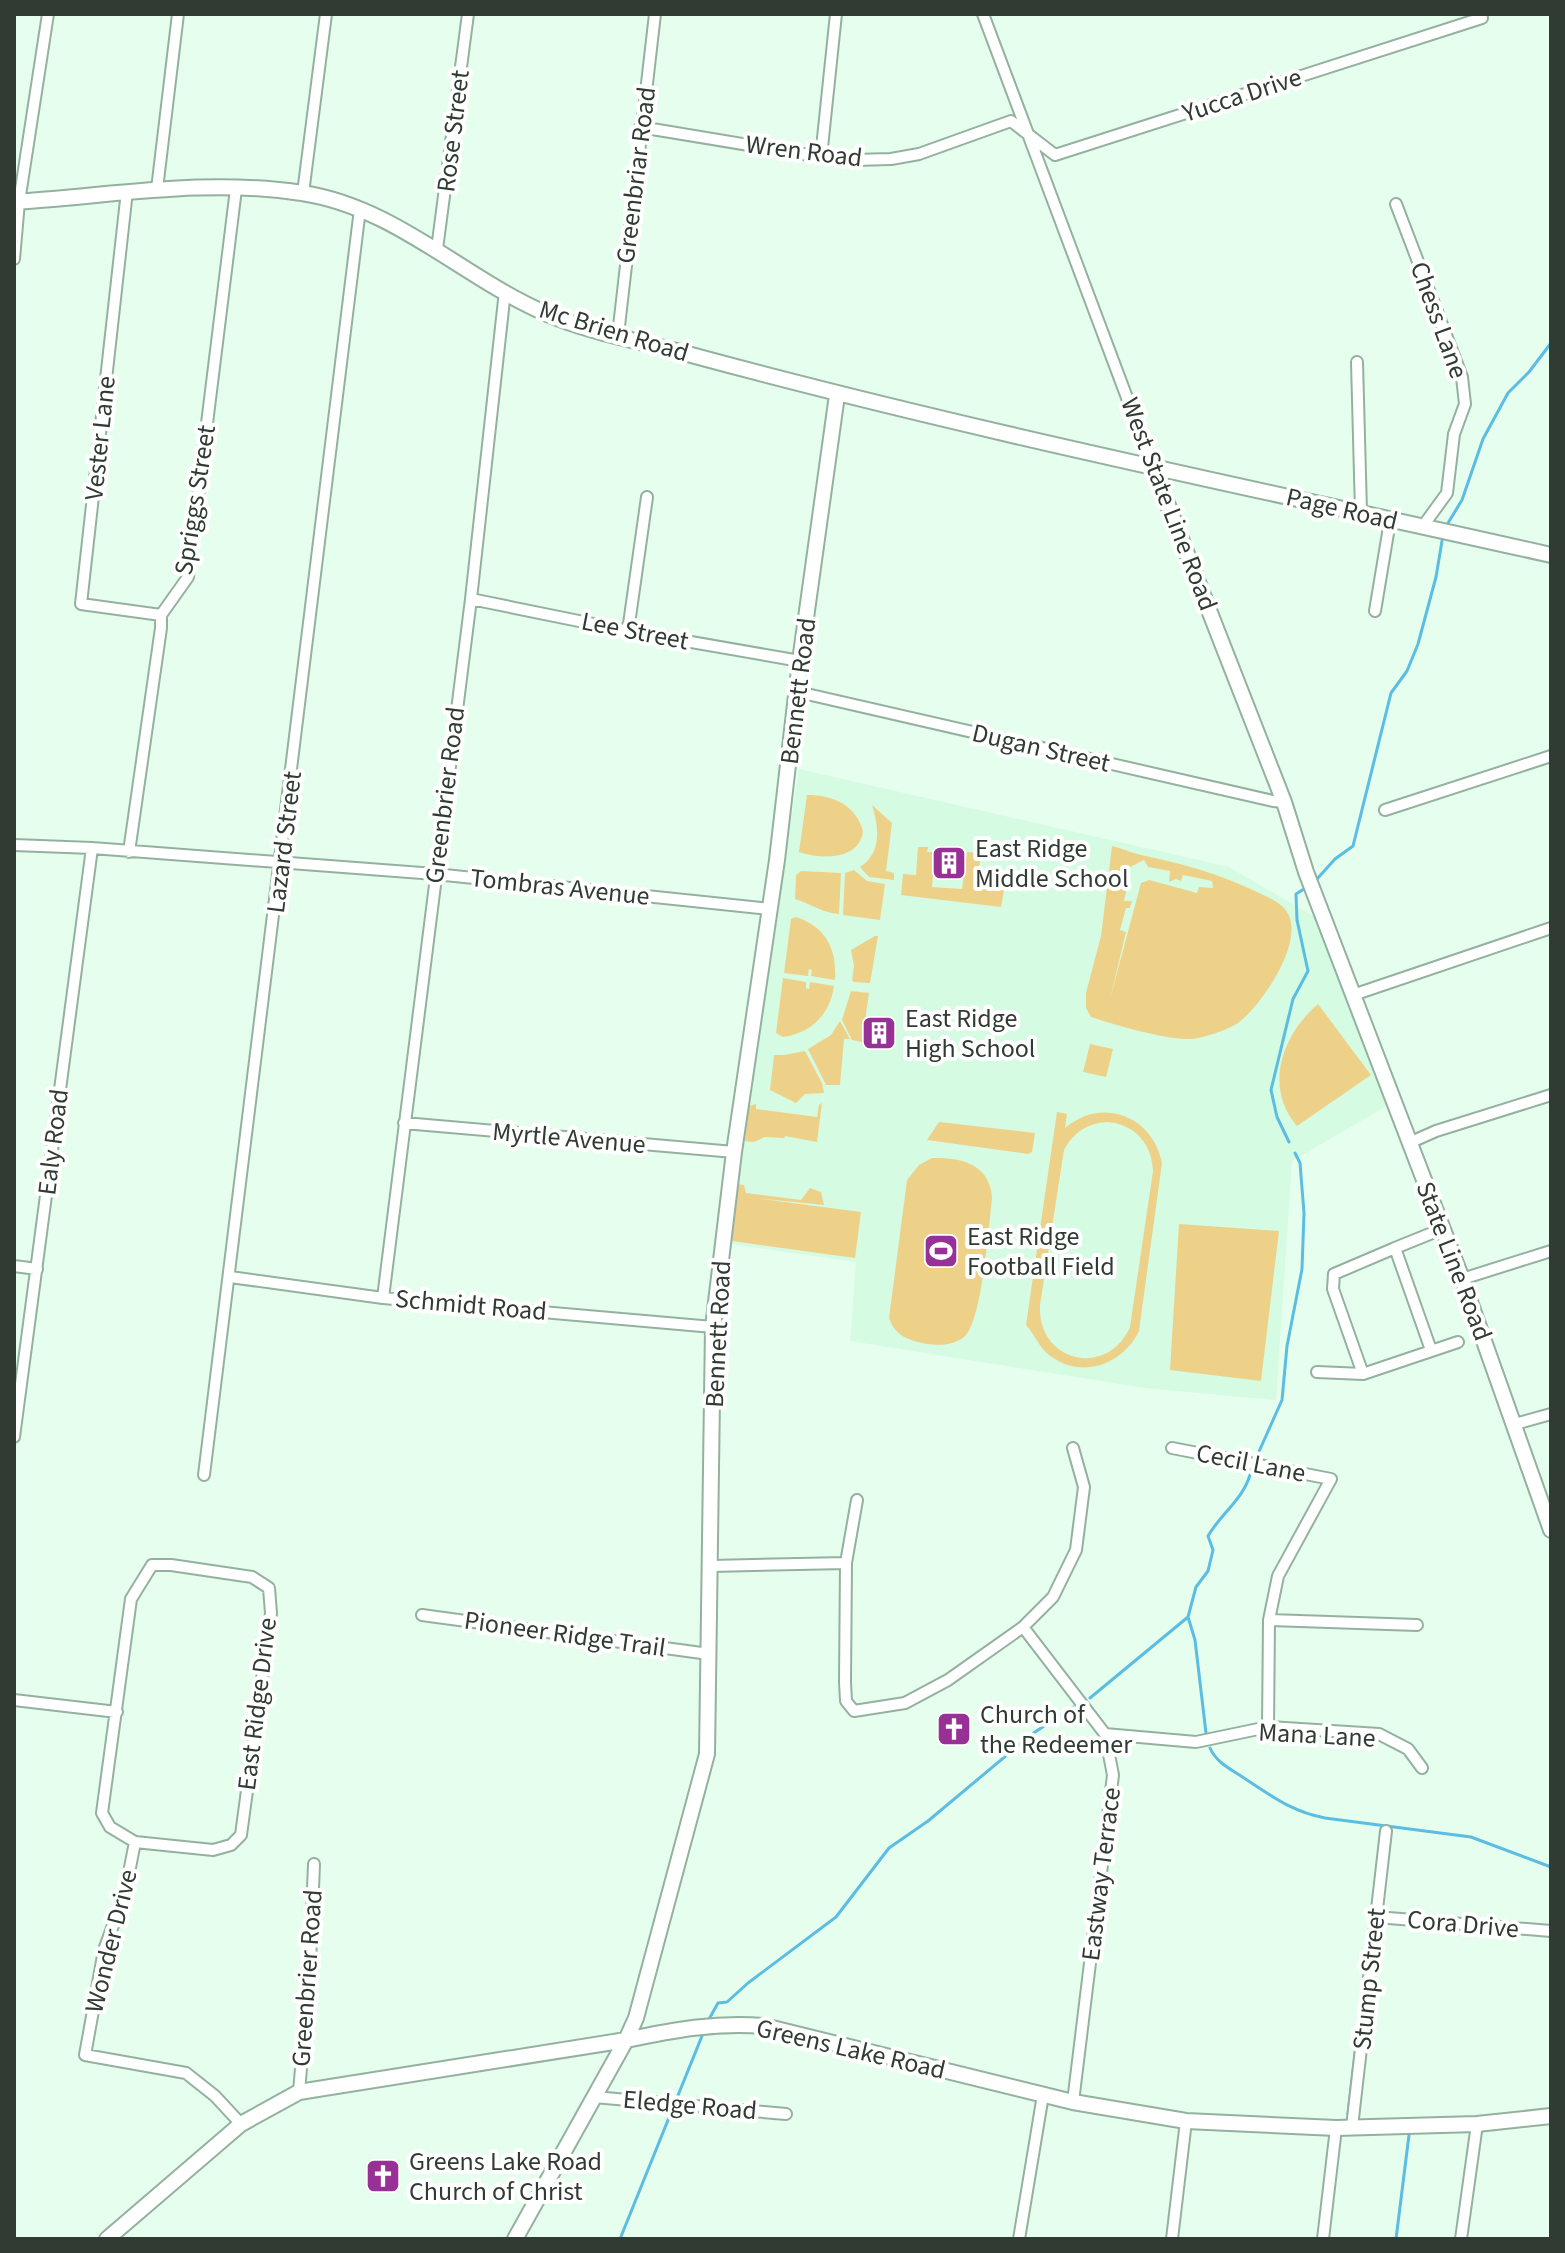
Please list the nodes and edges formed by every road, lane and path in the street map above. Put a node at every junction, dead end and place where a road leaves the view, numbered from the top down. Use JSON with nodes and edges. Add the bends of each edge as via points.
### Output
{"nodes":[{"id":1,"x":48,"y":14,"type":"edge"},
{"id":2,"x":178,"y":14,"type":"edge"},
{"id":3,"x":326,"y":14,"type":"edge"},
{"id":4,"x":468,"y":14,"type":"edge"},
{"id":5,"x":655,"y":14,"type":"edge"},
{"id":6,"x":836,"y":14,"type":"edge"},
{"id":7,"x":983,"y":14,"type":"edge"},
{"id":8,"x":1482,"y":18,"type":"dead end"},
{"id":9,"x":1011,"y":121,"type":"joint"},
{"id":10,"x":640,"y":127,"type":"junction"},
{"id":11,"x":1026,"y":132,"type":"junction"},
{"id":12,"x":821,"y":157,"type":"junction"},
{"id":13,"x":157,"y":189,"type":"junction"},
{"id":14,"x":236,"y":189,"type":"junction"},
{"id":15,"x":127,"y":191,"type":"junction"},
{"id":16,"x":303,"y":193,"type":"junction"},
{"id":17,"x":17,"y":202,"type":"edge"},
{"id":18,"x":1396,"y":204,"type":"dead end"},
{"id":19,"x":360,"y":209,"type":"junction"},
{"id":20,"x":437,"y":249,"type":"junction"},
{"id":21,"x":14,"y":259,"type":"edge"},
{"id":22,"x":505,"y":291,"type":"junction"},
{"id":23,"x":618,"y":335,"type":"junction"},
{"id":24,"x":1357,"y":362,"type":"dead end"},
{"id":25,"x":837,"y":395,"type":"junction"},
{"id":26,"x":1133,"y":461,"type":"joint"},
{"id":27,"x":1153,"y":467,"type":"junction"},
{"id":28,"x":647,"y":497,"type":"dead end"},
{"id":29,"x":1361,"y":512,"type":"junction"},
{"id":30,"x":1390,"y":521,"type":"junction"},
{"id":31,"x":1423,"y":526,"type":"junction"},
{"id":32,"x":1551,"y":555,"type":"edge"},
{"id":33,"x":471,"y":599,"type":"junction"},
{"id":34,"x":1375,"y":611,"type":"dead end"},
{"id":35,"x":161,"y":615,"type":"junction"},
{"id":36,"x":628,"y":631,"type":"junction"},
{"id":37,"x":800,"y":661,"type":"junction"},
{"id":38,"x":798,"y":692,"type":"junction"},
{"id":39,"x":1551,"y":756,"type":"edge"},
{"id":40,"x":1284,"y":802,"type":"junction"},
{"id":41,"x":1385,"y":810,"type":"dead end"},
{"id":42,"x":14,"y":845,"type":"edge"},
{"id":43,"x":92,"y":848,"type":"junction"},
{"id":44,"x":129,"y":852,"type":"junction"},
{"id":45,"x":281,"y":864,"type":"junction"},
{"id":46,"x":435,"y":874,"type":"junction"},
{"id":47,"x":770,"y":909,"type":"junction"},
{"id":48,"x":1551,"y":928,"type":"edge"},
{"id":49,"x":1353,"y":995,"type":"junction"},
{"id":50,"x":1551,"y":1095,"type":"edge"},
{"id":51,"x":404,"y":1123,"type":"junction"},
{"id":52,"x":1409,"y":1143,"type":"junction"},
{"id":53,"x":734,"y":1152,"type":"junction"},
{"id":54,"x":1442,"y":1229,"type":"junction"},
{"id":55,"x":1395,"y":1248,"type":"junction"},
{"id":56,"x":1551,"y":1251,"type":"edge"},
{"id":57,"x":14,"y":1266,"type":"edge"},
{"id":58,"x":37,"y":1269,"type":"junction"},
{"id":59,"x":230,"y":1277,"type":"junction"},
{"id":60,"x":1462,"y":1279,"type":"junction"},
{"id":61,"x":383,"y":1298,"type":"junction"},
{"id":62,"x":713,"y":1327,"type":"junction"},
{"id":63,"x":1458,"y":1342,"type":"dead end"},
{"id":64,"x":1431,"y":1350,"type":"junction"},
{"id":65,"x":1317,"y":1372,"type":"dead end"},
{"id":66,"x":1363,"y":1374,"type":"junction"},
{"id":67,"x":1551,"y":1414,"type":"edge"},
{"id":68,"x":1515,"y":1424,"type":"junction"},
{"id":69,"x":14,"y":1437,"type":"edge"},
{"id":70,"x":1073,"y":1448,"type":"dead end"},
{"id":71,"x":1172,"y":1448,"type":"dead end"},
{"id":72,"x":204,"y":1475,"type":"dead end"},
{"id":73,"x":857,"y":1500,"type":"dead end"},
{"id":74,"x":1551,"y":1530,"type":"edge"},
{"id":75,"x":846,"y":1563,"type":"junction"},
{"id":76,"x":711,"y":1566,"type":"junction"},
{"id":77,"x":422,"y":1615,"type":"dead end"},
{"id":78,"x":1269,"y":1620,"type":"junction"},
{"id":79,"x":1417,"y":1625,"type":"dead end"},
{"id":80,"x":1023,"y":1627,"type":"junction"},
{"id":81,"x":709,"y":1654,"type":"junction"},
{"id":82,"x":14,"y":1700,"type":"edge"},
{"id":83,"x":117,"y":1712,"type":"junction"},
{"id":84,"x":1268,"y":1727,"type":"junction"},
{"id":85,"x":1105,"y":1734,"type":"junction"},
{"id":86,"x":1422,"y":1768,"type":"dead end"},
{"id":87,"x":1386,"y":1831,"type":"dead end"},
{"id":88,"x":135,"y":1842,"type":"junction"},
{"id":89,"x":314,"y":1864,"type":"dead end"},
{"id":90,"x":1376,"y":1917,"type":"junction"},
{"id":91,"x":1551,"y":1931,"type":"edge"},
{"id":92,"x":626,"y":2040,"type":"junction"},
{"id":93,"x":299,"y":2092,"type":"junction"},
{"id":94,"x":1043,"y":2095,"type":"junction"},
{"id":95,"x":594,"y":2097,"type":"junction"},
{"id":96,"x":1073,"y":2102,"type":"junction"},
{"id":97,"x":786,"y":2114,"type":"dead end"},
{"id":98,"x":1551,"y":2116,"type":"edge"},
{"id":99,"x":1186,"y":2121,"type":"junction"},
{"id":100,"x":241,"y":2124,"type":"junction"},
{"id":101,"x":1477,"y":2124,"type":"junction"},
{"id":102,"x":1352,"y":2127,"type":"junction"},
{"id":103,"x":1336,"y":2128,"type":"junction"},
{"id":104,"x":107,"y":2239,"type":"edge"},
{"id":105,"x":515,"y":2239,"type":"edge"},
{"id":106,"x":1019,"y":2239,"type":"edge"},
{"id":107,"x":1172,"y":2239,"type":"edge"},
{"id":108,"x":1323,"y":2239,"type":"edge"},
{"id":109,"x":1461,"y":2239,"type":"edge"}],
"edges":[{"from":1,"to":17,"type":"street"},
{"from":2,"to":13,"type":"street"},
{"from":3,"to":16,"type":"street"},
{"from":4,"to":20,"type":"street","name":"Rose Street"},
{"from":5,"to":10,"type":"street","name":"Greenbriar Road"},
{"from":6,"to":12,"type":"street"},
{"from":7,"to":11,"type":"street","name":"West State Line Road"},
{"from":8,"to":11,"type":"street","name":"Yucca Drive","via":[[1055,155]]},
{"from":9,"to":11,"type":"street","name":"Yucca Drive"},
{"from":9,"to":12,"type":"street","name":"Wren Road","via":[[919,154],[891,159]]},
{"from":10,"to":12,"type":"street","name":"Wren Road"},
{"from":10,"to":23,"type":"street","name":"Greenbriar Road"},
{"from":11,"to":27,"type":"street","name":"West State Line Road"},
{"from":13,"to":14,"type":"street","name":"Mc Brien Road"},
{"from":13,"to":15,"type":"street","name":"Mc Brien Road"},
{"from":14,"to":16,"type":"street","name":"Mc Brien Road"},
{"from":14,"to":35,"type":"street","name":"Spriggs Street","via":[[188,577]]},
{"from":15,"to":17,"type":"street","name":"Mc Brien Road"},
{"from":15,"to":35,"type":"street","name":"Vester Lane","via":[[81,604]]},
{"from":16,"to":19,"type":"street","name":"Mc Brien Road"},
{"from":17,"to":21,"type":"street"},
{"from":18,"to":31,"type":"street","name":"Chess Lane","via":[[1462,377],[1465,404],[1454,434],[1447,493]]},
{"from":19,"to":20,"type":"street","name":"Mc Brien Road"},
{"from":19,"to":45,"type":"street","name":"Lazard Street"},
{"from":20,"to":22,"type":"street","name":"Mc Brien Road"},
{"from":22,"to":23,"type":"street","name":"Mc Brien Road","via":[[546,314]]},
{"from":22,"to":33,"type":"street","name":"Greenbrier Road"},
{"from":23,"to":25,"type":"street","name":"Mc Brien Road"},
{"from":24,"to":29,"type":"street"},
{"from":25,"to":26,"type":"street","name":"Mc Brien Road"},
{"from":25,"to":37,"type":"street","name":"Bennett Road"},
{"from":26,"to":27,"type":"street","name":"Page Road"},
{"from":27,"to":29,"type":"street","name":"Page Road"},
{"from":27,"to":40,"type":"street","name":"West State Line Road"},
{"from":28,"to":36,"type":"street"},
{"from":29,"to":30,"type":"street","name":"Page Road"},
{"from":30,"to":31,"type":"street","name":"Page Road"},
{"from":30,"to":34,"type":"street"},
{"from":31,"to":32,"type":"street","name":"Page Road"},
{"from":33,"to":36,"type":"street","name":"Lee Street"},
{"from":33,"to":46,"type":"street","name":"Greenbrier Road"},
{"from":35,"to":44,"type":"street","name":"Spriggs Street"},
{"from":36,"to":37,"type":"street","name":"Lee Street"},
{"from":37,"to":38,"type":"street","name":"Bennett Road"},
{"from":38,"to":40,"type":"street","name":"Dugan Street"},
{"from":38,"to":47,"type":"street","name":"Bennett Road"},
{"from":39,"to":41,"type":"street"},
{"from":40,"to":49,"type":"street","name":"West State Line Road"},
{"from":42,"to":43,"type":"street","name":"Tombras Avenue"},
{"from":43,"to":44,"type":"street","name":"Tombras Avenue"},
{"from":43,"to":58,"type":"street","name":"Ealy Road"},
{"from":44,"to":45,"type":"street","name":"Tombras Avenue"},
{"from":45,"to":46,"type":"street","name":"Tombras Avenue"},
{"from":45,"to":59,"type":"street","name":"Lazard Street"},
{"from":46,"to":47,"type":"street","name":"Tombras Avenue"},
{"from":46,"to":51,"type":"street","name":"Greenbrier Road"},
{"from":47,"to":53,"type":"street","name":"Bennett Road"},
{"from":48,"to":49,"type":"street"},
{"from":49,"to":52,"type":"street","name":"State Line Road"},
{"from":50,"to":52,"type":"street"},
{"from":51,"to":53,"type":"street","name":"Myrtle Avenue"},
{"from":51,"to":61,"type":"street","name":"Greenbrier Road"},
{"from":52,"to":54,"type":"street","name":"State Line Road"},
{"from":53,"to":62,"type":"street","name":"Bennett Road"},
{"from":54,"to":55,"type":"street"},
{"from":54,"to":60,"type":"street","name":"State Line Road"},
{"from":55,"to":64,"type":"street"},
{"from":55,"to":66,"type":"street","via":[[1334,1274],[1333,1289]]},
{"from":56,"to":60,"type":"street"},
{"from":57,"to":58,"type":"street"},
{"from":58,"to":69,"type":"street","name":"Ealy Road"},
{"from":59,"to":61,"type":"street","name":"Schmidt Road"},
{"from":59,"to":72,"type":"street","name":"Lazard Street"},
{"from":60,"to":68,"type":"street","name":"State Line Road"},
{"from":61,"to":62,"type":"street","name":"Schmidt Road"},
{"from":62,"to":76,"type":"street","name":"Bennett Road"},
{"from":63,"to":64,"type":"street"},
{"from":64,"to":66,"type":"street"},
{"from":65,"to":66,"type":"street"},
{"from":67,"to":68,"type":"street"},
{"from":68,"to":74,"type":"street","name":"State Line Road"},
{"from":70,"to":80,"type":"street","via":[[1084,1487],[1076,1550],[1053,1597]]},
{"from":71,"to":78,"type":"street","name":"Cecil Lane","via":[[1331,1479],[1278,1576]]},
{"from":73,"to":75,"type":"street"},
{"from":75,"to":76,"type":"street"},
{"from":75,"to":80,"type":"street","via":[[846,1701],[854,1711],[905,1703]]},
{"from":76,"to":81,"type":"street","name":"Bennett Road"},
{"from":77,"to":81,"type":"street","name":"Pioneer Ridge Trail"},
{"from":78,"to":79,"type":"street"},
{"from":78,"to":84,"type":"street"},
{"from":80,"to":85,"type":"street","name":"Eastway Terrace"},
{"from":81,"to":92,"type":"street","name":"Bennett Road","via":[[707,1754]]},
{"from":82,"to":83,"type":"street"},
{"from":83,"to":88,"type":"street","name":"East Ridge Drive","via":[[102,1813],[110,1827]]},
{"from":83,"to":88,"type":"street","name":"East Ridge Drive","via":[[131,1599],[152,1565],[252,1577],[269,1588],[271,1613],[241,1835],[231,1845],[213,1850]]},
{"from":84,"to":85,"type":"street","name":"Mana Lane","via":[[1196,1742]]},
{"from":84,"to":86,"type":"street","name":"Mana Lane","via":[[1379,1734],[1408,1749]]},
{"from":85,"to":96,"type":"street","name":"Eastway Terrace","via":[[1113,1775]]},
{"from":87,"to":90,"type":"street","name":"Stump Street"},
{"from":88,"to":100,"type":"street","name":"Wonder Drive","via":[[125,1893],[104,1950],[85,2055],[186,2073]]},
{"from":89,"to":93,"type":"street","name":"Greenbrier Road"},
{"from":90,"to":91,"type":"street","name":"Cora Drive"},
{"from":90,"to":102,"type":"street","name":"Stump Street"},
{"from":92,"to":93,"type":"street","name":"Greens Lake Road"},
{"from":92,"to":94,"type":"street","name":"Greens Lake Road","via":[[689,2027],[764,2026]]},
{"from":92,"to":95,"type":"street","name":"Bennett Road"},
{"from":93,"to":100,"type":"street","name":"Greens Lake Road"},
{"from":94,"to":96,"type":"street","name":"Greens Lake Road"},
{"from":94,"to":106,"type":"street"},
{"from":95,"to":97,"type":"street","name":"Eledge Road"},
{"from":95,"to":105,"type":"street","name":"Bennett Road"},
{"from":96,"to":99,"type":"street","name":"Greens Lake Road"},
{"from":98,"to":101,"type":"street","name":"Greens Lake Road"},
{"from":99,"to":103,"type":"street","name":"Greens Lake Road"},
{"from":99,"to":107,"type":"street"},
{"from":100,"to":104,"type":"street","name":"Greens Lake Road"},
{"from":101,"to":102,"type":"street","name":"Greens Lake Road"},
{"from":101,"to":109,"type":"street"},
{"from":102,"to":103,"type":"street","name":"Greens Lake Road"},
{"from":103,"to":108,"type":"street"}]}
